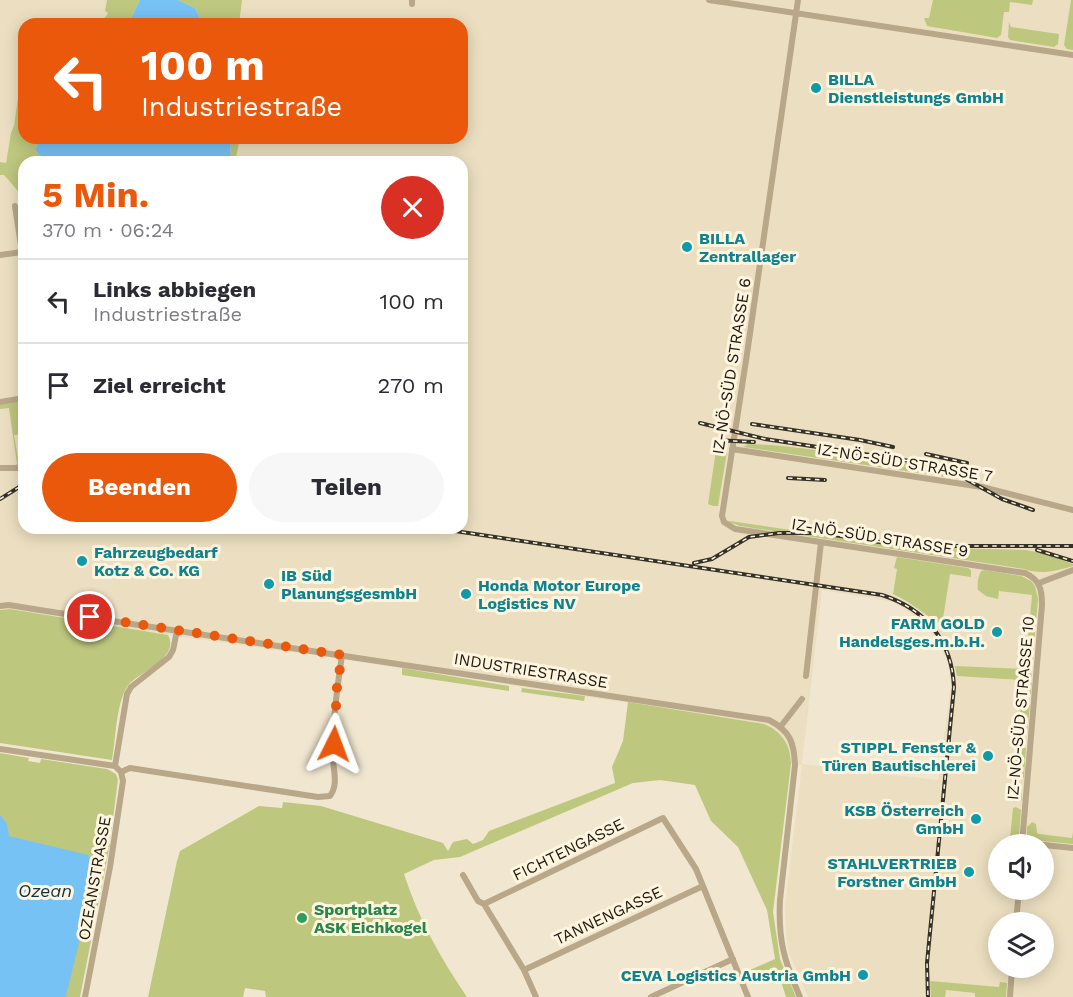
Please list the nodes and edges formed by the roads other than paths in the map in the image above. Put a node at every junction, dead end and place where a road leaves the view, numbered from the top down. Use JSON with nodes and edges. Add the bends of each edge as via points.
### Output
{"nodes":[{"id":1,"x":709,"y":0,"type":"edge"},
{"id":2,"x":798,"y":0,"type":"edge"},
{"id":3,"x":796,"y":13,"type":"junction"},
{"id":4,"x":1073,"y":55,"type":"edge"},
{"id":5,"x":15,"y":206,"type":"dead end"},
{"id":6,"x":18,"y":226,"type":"edge"},
{"id":7,"x":18,"y":253,"type":"edge"},
{"id":8,"x":0,"y":255,"type":"edge"},
{"id":9,"x":18,"y":399,"type":"edge"},
{"id":10,"x":0,"y":402,"type":"edge"},
{"id":11,"x":732,"y":449,"type":"junction"},
{"id":12,"x":0,"y":468,"type":"edge"},
{"id":13,"x":18,"y":468,"type":"edge"},
{"id":14,"x":1073,"y":510,"type":"edge"},
{"id":15,"x":724,"y":522,"type":"joint"},
{"id":16,"x":821,"y":542,"type":"junction"},
{"id":17,"x":1073,"y":570,"type":"edge"},
{"id":18,"x":1039,"y":583,"type":"junction"},
{"id":19,"x":0,"y":606,"type":"edge"},
{"id":20,"x":177,"y":631,"type":"junction"},
{"id":21,"x":342,"y":655,"type":"junction"},
{"id":22,"x":806,"y":676,"type":"dead end"},
{"id":23,"x":802,"y":699,"type":"dead end"},
{"id":24,"x":781,"y":726,"type":"junction"},
{"id":25,"x":0,"y":749,"type":"edge"},
{"id":26,"x":115,"y":766,"type":"junction"},
{"id":27,"x":121,"y":772,"type":"junction"},
{"id":28,"x":1023,"y":834,"type":"edge"},
{"id":29,"x":1054,"y":846,"type":"edge"},
{"id":30,"x":1073,"y":848,"type":"edge"},
{"id":31,"x":464,"y":875,"type":"dead end"},
{"id":32,"x":703,"y":886,"type":"junction"},
{"id":33,"x":484,"y":904,"type":"junction"},
{"id":34,"x":733,"y":959,"type":"junction"},
{"id":35,"x":524,"y":970,"type":"junction"},
{"id":36,"x":1011,"y":978,"type":"edge"},
{"id":37,"x":85,"y":997,"type":"edge"},
{"id":38,"x":536,"y":997,"type":"edge"},
{"id":39,"x":651,"y":997,"type":"edge"},
{"id":40,"x":748,"y":997,"type":"edge"},
{"id":41,"x":800,"y":997,"type":"edge"},
{"id":42,"x":1010,"y":997,"type":"edge"}],
"edges":[{"from":1,"to":3,"type":"street"},
{"from":2,"to":3,"type":"street","name":"IZ-NÖ-SÜD STRASSE 6"},
{"from":3,"to":4,"type":"street"},
{"from":3,"to":11,"type":"street","name":"IZ-NÖ-SÜD STRASSE 6"},
{"from":5,"to":6,"type":"street"},
{"from":7,"to":8,"type":"street"},
{"from":9,"to":10,"type":"street"},
{"from":11,"to":14,"type":"street","name":"IZ-NÖ-SÜD STRASSE 7","via":[[982,487]]},
{"from":11,"to":15,"type":"street","name":"IZ-NÖ-SÜD STRASSE 6"},
{"from":12,"to":13,"type":"street"},
{"from":15,"to":16,"type":"street","name":"IZ-NÖ-SÜD STRASSE 9","via":[[735,529]]},
{"from":16,"to":18,"type":"street","name":"IZ-NÖ-SÜD STRASSE 9","via":[[1025,573]]},
{"from":16,"to":22,"type":"street"},
{"from":17,"to":18,"type":"street"},
{"from":18,"to":28,"type":"street","name":"IZ-NÖ-SÜD STRASSE 10","via":[[1042,605]]},
{"from":19,"to":20,"type":"street","name":"INDUSTRIESTRASSE"},
{"from":20,"to":21,"type":"street","name":"INDUSTRIESTRASSE"},
{"from":20,"to":26,"type":"street","via":[[169,657],[127,694]]},
{"from":21,"to":24,"type":"street","name":"INDUSTRIESTRASSE","via":[[714,711],[769,720]]},
{"from":21,"to":27,"type":"street","via":[[334,723],[335,789],[330,796],[130,768]]},
{"from":23,"to":24,"type":"street"},
{"from":24,"to":41,"type":"street","via":[[790,736],[795,765],[779,922],[784,960]]},
{"from":25,"to":26,"type":"street"},
{"from":26,"to":27,"type":"street"},
{"from":27,"to":37,"type":"street","name":"OZEANSTRASSE","via":[[123,781],[110,867]]},
{"from":29,"to":30,"type":"street"},
{"from":31,"to":33,"type":"street","via":[[478,901]]},
{"from":32,"to":33,"type":"street","name":"FICHTENGASSE","via":[[663,818]]},
{"from":32,"to":34,"type":"street"},
{"from":32,"to":35,"type":"street","name":"TANNENGASSE"},
{"from":33,"to":35,"type":"street"},
{"from":34,"to":39,"type":"street"},
{"from":34,"to":40,"type":"street"},
{"from":35,"to":38,"type":"street"},
{"from":36,"to":42,"type":"street"}]}
